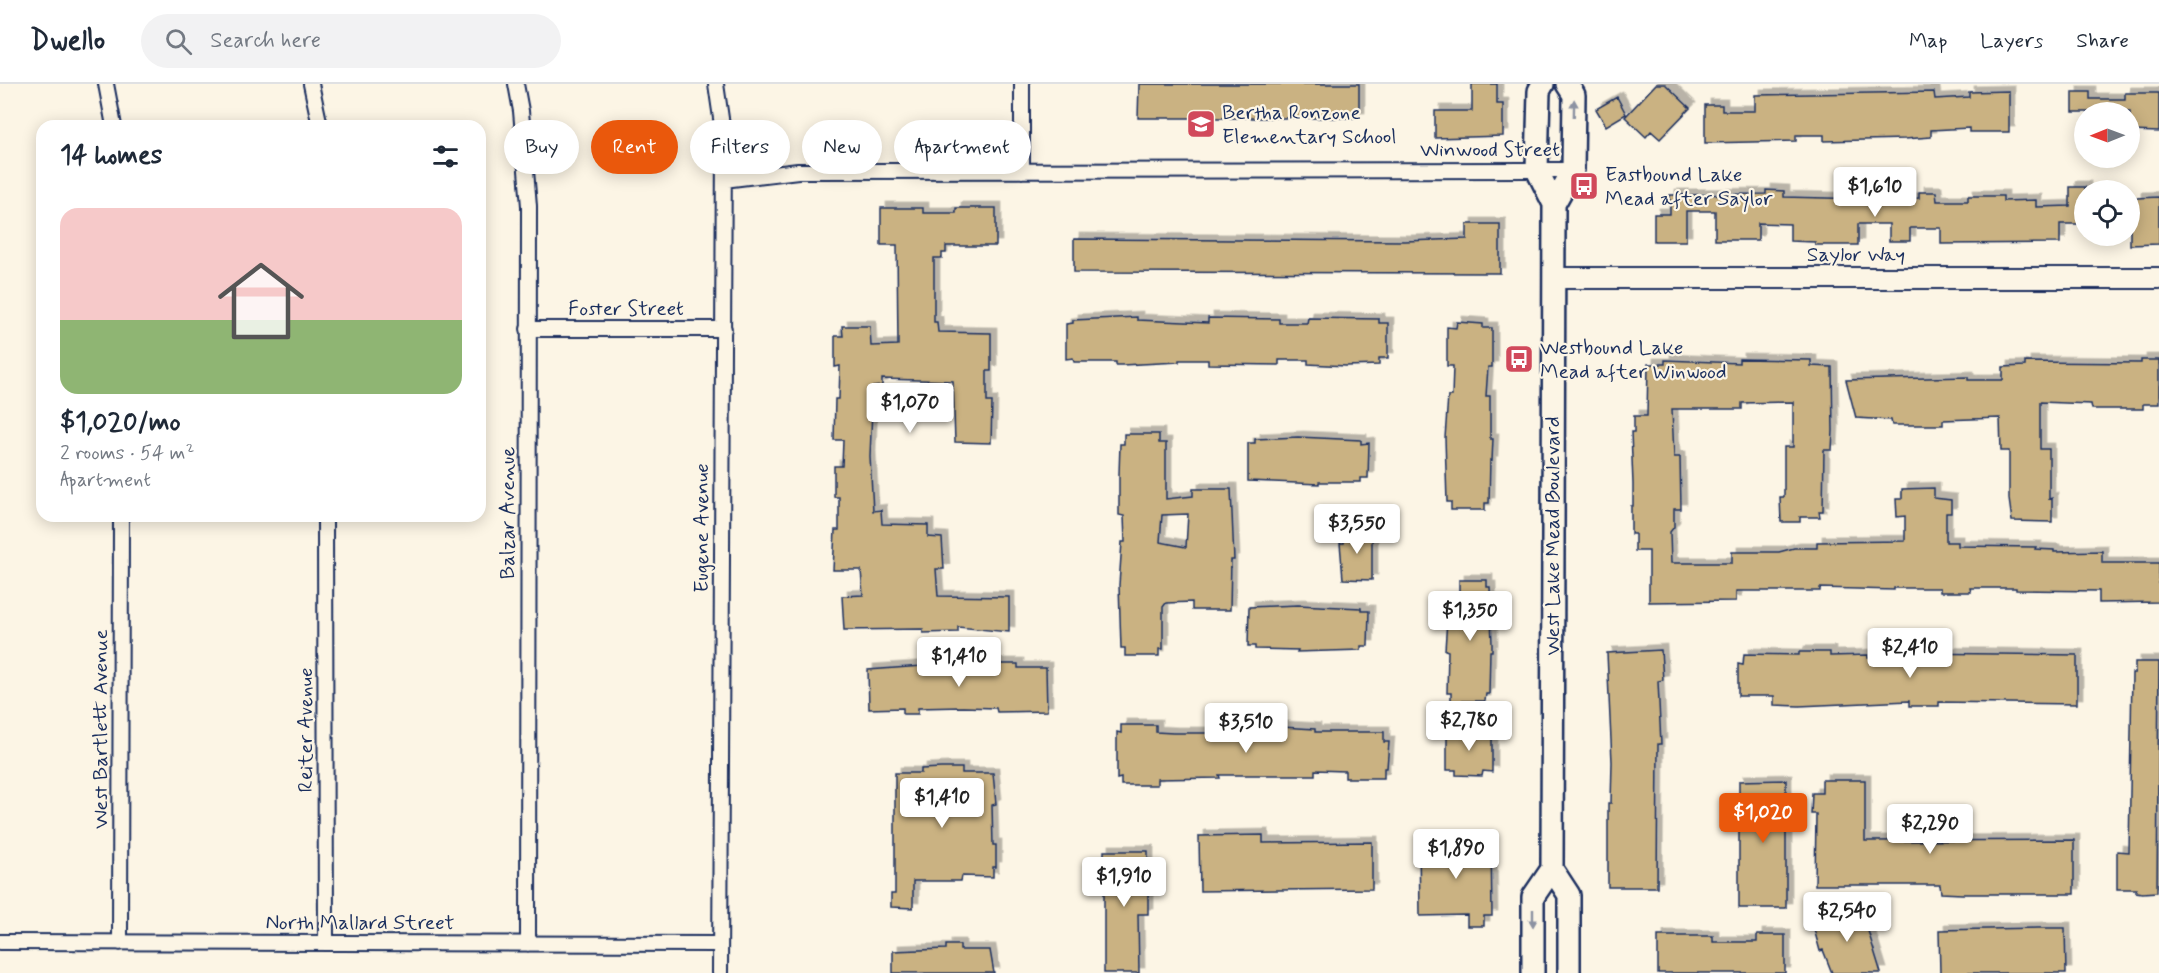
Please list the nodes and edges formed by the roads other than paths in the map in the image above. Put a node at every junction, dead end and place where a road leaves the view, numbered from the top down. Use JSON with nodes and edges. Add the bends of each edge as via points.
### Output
{"nodes":[{"id":1,"x":106,"y":84,"type":"edge"},
{"id":2,"x":311,"y":84,"type":"edge"},
{"id":3,"x":516,"y":84,"type":"edge"},
{"id":4,"x":716,"y":84,"type":"edge"},
{"id":5,"x":1022,"y":84,"type":"edge"},
{"id":6,"x":1543,"y":84,"type":"edge"},
{"id":7,"x":1567,"y":84,"type":"edge"},
{"id":8,"x":113,"y":120,"type":"edge"},
{"id":9,"x":319,"y":120,"type":"edge"},
{"id":10,"x":1022,"y":120,"type":"edge"},
{"id":11,"x":1537,"y":170,"type":"junction"},
{"id":12,"x":1573,"y":170,"type":"junction"},
{"id":13,"x":894,"y":171,"type":"edge"},
{"id":14,"x":1031,"y":171,"type":"edge"},
{"id":15,"x":724,"y":180,"type":"junction"},
{"id":16,"x":1554,"y":204,"type":"junction"},
{"id":17,"x":1554,"y":278,"type":"junction"},
{"id":18,"x":2159,"y":278,"type":"edge"},
{"id":19,"x":528,"y":329,"type":"junction"},
{"id":20,"x":724,"y":329,"type":"junction"},
{"id":21,"x":121,"y":522,"type":"edge"},
{"id":22,"x":325,"y":522,"type":"edge"},
{"id":23,"x":1552,"y":869,"type":"junction"},
{"id":24,"x":0,"y":942,"type":"edge"},
{"id":25,"x":120,"y":943,"type":"junction"},
{"id":26,"x":326,"y":943,"type":"junction"},
{"id":27,"x":528,"y":944,"type":"junction"},
{"id":28,"x":720,"y":944,"type":"junction"},
{"id":29,"x":720,"y":973,"type":"edge"},
{"id":30,"x":1533,"y":973,"type":"edge"},
{"id":31,"x":1569,"y":973,"type":"edge"}],
"edges":[{"from":1,"to":8,"type":"street"},
{"from":2,"to":9,"type":"street"},
{"from":3,"to":19,"type":"street","name":"Balzar Avenue","via":[[529,206]]},
{"from":4,"to":15,"type":"street","name":"Eugene Avenue","via":[[724,139]]},
{"from":5,"to":10,"type":"street"},
{"from":6,"to":11,"type":"main road","name":"West Lake Mead Boulevard","via":[[1539,91]]},
{"from":12,"to":7,"type":"main road","name":"West Lake Mead Boulevard","one_way":true,"via":[[1574,94]]},
{"from":11,"to":12,"type":"street","name":"Winwood Street"},
{"from":11,"to":14,"type":"street","name":"Winwood Street"},
{"from":11,"to":16,"type":"main road","name":"West Lake Mead Boulevard"},
{"from":12,"to":16,"type":"main road","name":"West Lake Mead Boulevard"},
{"from":13,"to":15,"type":"street","name":"Winwood Street","via":[[798,171]]},
{"from":15,"to":20,"type":"street","name":"Eugene Avenue"},
{"from":16,"to":17,"type":"main road","name":"West Lake Mead Boulevard"},
{"from":17,"to":18,"type":"street","name":"Saylor Way"},
{"from":17,"to":23,"type":"main road","name":"West Lake Mead Boulevard"},
{"from":19,"to":20,"type":"street","name":"Foster Street"},
{"from":19,"to":27,"type":"street","name":"Balzar Avenue"},
{"from":20,"to":28,"type":"street","name":"Eugene Avenue"},
{"from":21,"to":25,"type":"street","name":"West Bartlett Avenue"},
{"from":22,"to":26,"type":"street","name":"Reiter Avenue"},
{"from":23,"to":30,"type":"main road","one_way":true,"via":[[1533,897]]},
{"from":23,"to":31,"type":"main road","via":[[1569,895]]},
{"from":24,"to":25,"type":"street","name":"North Mallard Street"},
{"from":25,"to":26,"type":"street","name":"North Mallard Street"},
{"from":26,"to":27,"type":"street","name":"North Mallard Street"},
{"from":27,"to":28,"type":"street","name":"North Mallard Street"},
{"from":28,"to":29,"type":"street","name":"Eugene Avenue"}]}
